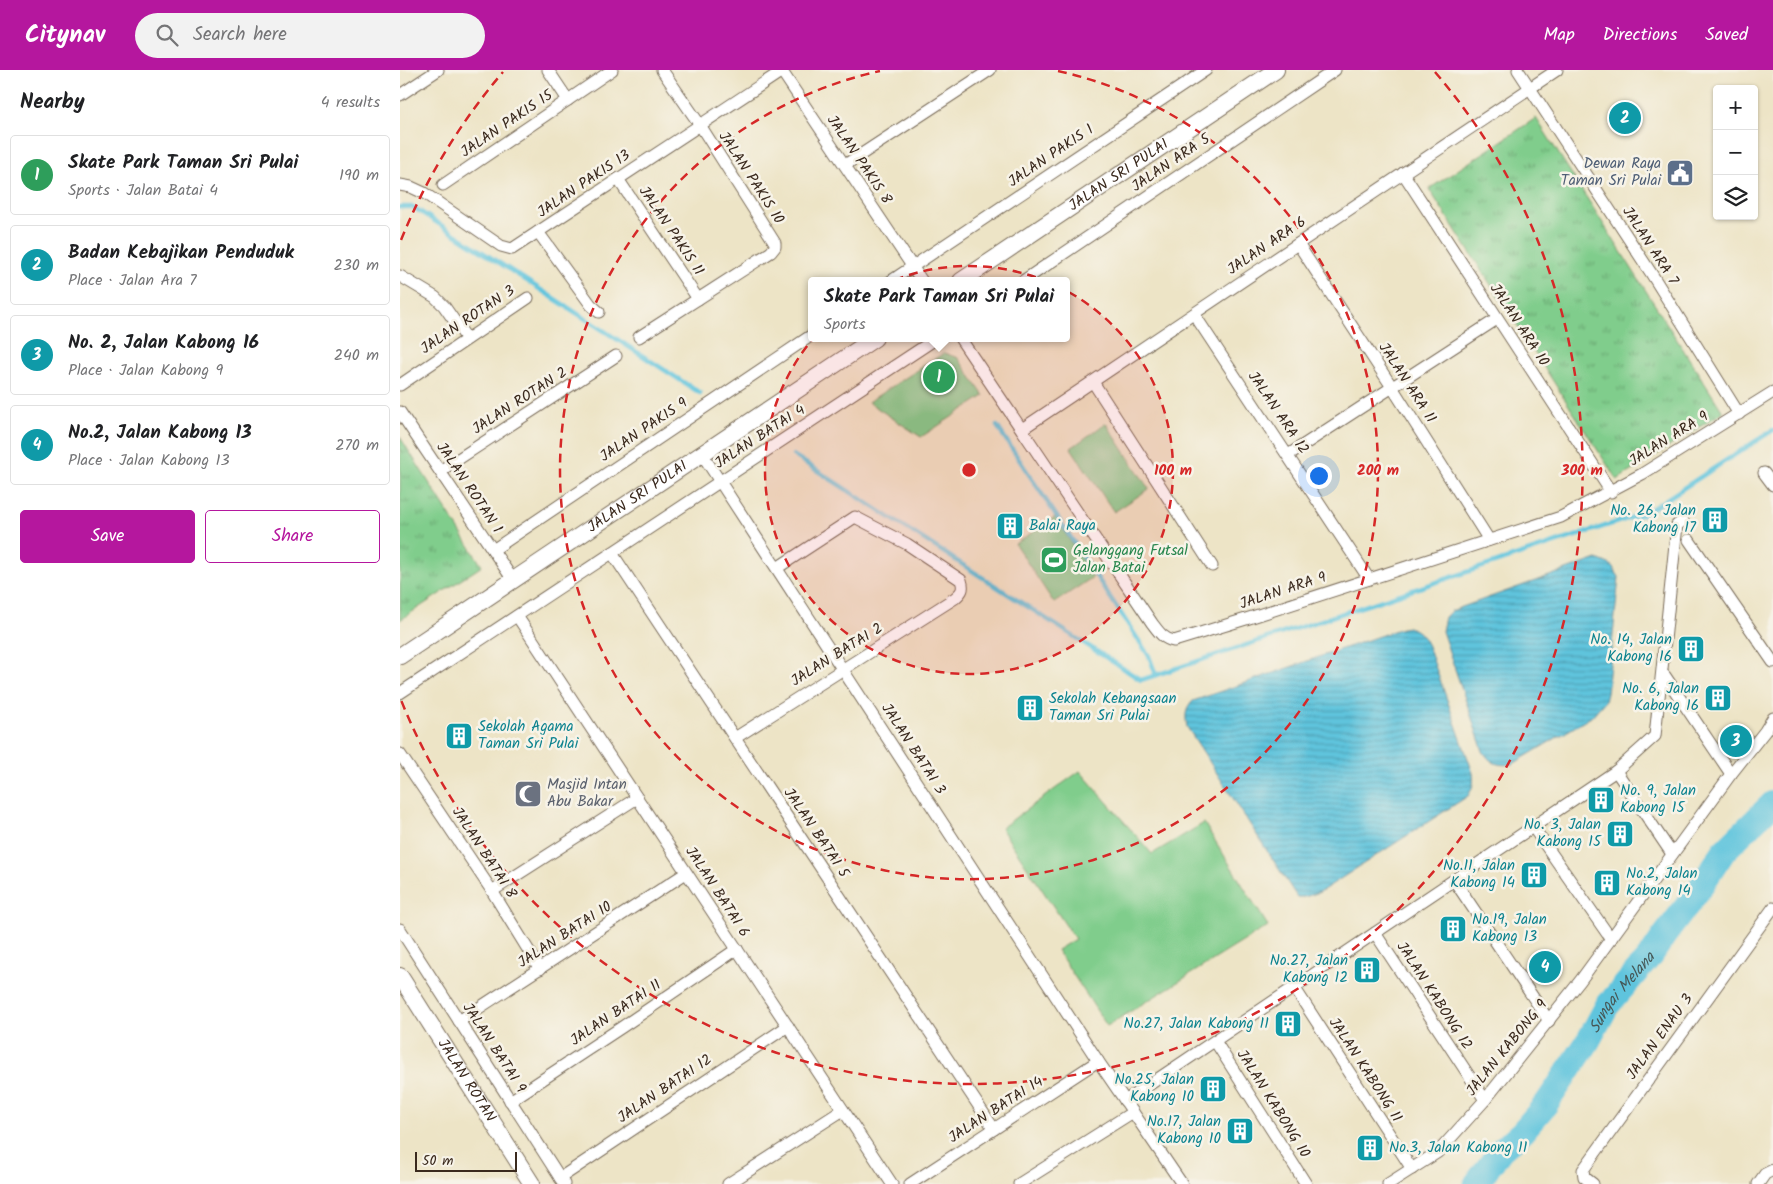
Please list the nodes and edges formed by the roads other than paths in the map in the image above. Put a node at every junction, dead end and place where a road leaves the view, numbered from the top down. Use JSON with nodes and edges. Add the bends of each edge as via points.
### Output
{"nodes":[{"id":1,"x":438,"y":70,"type":"edge"},
{"id":2,"x":548,"y":70,"type":"edge"},
{"id":3,"x":612,"y":70,"type":"edge"},
{"id":4,"x":662,"y":70,"type":"edge"},
{"id":5,"x":782,"y":70,"type":"edge"},
{"id":6,"x":990,"y":70,"type":"edge"},
{"id":7,"x":1206,"y":70,"type":"edge"},
{"id":8,"x":1276,"y":70,"type":"edge"},
{"id":9,"x":1336,"y":70,"type":"edge"},
{"id":10,"x":1518,"y":70,"type":"edge"},
{"id":11,"x":1557,"y":70,"type":"edge"},
{"id":12,"x":1530,"y":88,"type":"junction"},
{"id":13,"x":400,"y":95,"type":"edge"},
{"id":14,"x":568,"y":100,"type":"junction"},
{"id":15,"x":700,"y":125,"type":"junction"},
{"id":16,"x":845,"y":165,"type":"junction"},
{"id":17,"x":1403,"y":174,"type":"junction"},
{"id":18,"x":618,"y":179,"type":"junction"},
{"id":19,"x":400,"y":185,"type":"edge"},
{"id":20,"x":443,"y":185,"type":"dead end"},
{"id":21,"x":538,"y":232,"type":"junction"},
{"id":22,"x":1298,"y":244,"type":"junction"},
{"id":23,"x":912,"y":266,"type":"junction"},
{"id":24,"x":400,"y":276,"type":"edge"},
{"id":25,"x":897,"y":277,"type":"edge"},
{"id":26,"x":919,"y":277,"type":"edge"},
{"id":27,"x":967,"y":277,"type":"edge"},
{"id":28,"x":1029,"y":277,"type":"edge"},
{"id":29,"x":528,"y":298,"type":"dead end"},
{"id":30,"x":698,"y":299,"type":"junction"},
{"id":31,"x":599,"y":312,"type":"dead end"},
{"id":32,"x":1194,"y":314,"type":"junction"},
{"id":33,"x":1497,"y":319,"type":"junction"},
{"id":34,"x":639,"y":337,"type":"dead end"},
{"id":35,"x":808,"y":337,"type":"edge"},
{"id":36,"x":467,"y":339,"type":"junction"},
{"id":37,"x":869,"y":342,"type":"edge"},
{"id":38,"x":931,"y":342,"type":"edge"},
{"id":39,"x":963,"y":342,"type":"edge"},
{"id":40,"x":616,"y":356,"type":"dead end"},
{"id":41,"x":1093,"y":382,"type":"junction"},
{"id":42,"x":400,"y":385,"type":"edge"},
{"id":43,"x":1392,"y":388,"type":"junction"},
{"id":44,"x":1773,"y":392,"type":"edge"},
{"id":45,"x":400,"y":412,"type":"edge"},
{"id":46,"x":1739,"y":414,"type":"junction"},
{"id":47,"x":1022,"y":430,"type":"junction"},
{"id":48,"x":702,"y":454,"type":"junction"},
{"id":49,"x":1288,"y":455,"type":"junction"},
{"id":50,"x":440,"y":471,"type":"junction"},
{"id":51,"x":1764,"y":472,"type":"dead end"},
{"id":52,"x":720,"y":482,"type":"junction"},
{"id":53,"x":1773,"y":485,"type":"edge"},
{"id":54,"x":1611,"y":492,"type":"junction"},
{"id":55,"x":1683,"y":521,"type":"dead end"},
{"id":56,"x":1489,"y":540,"type":"junction"},
{"id":57,"x":1690,"y":540,"type":"dead end"},
{"id":58,"x":493,"y":550,"type":"junction"},
{"id":59,"x":612,"y":553,"type":"junction"},
{"id":60,"x":1212,"y":566,"type":"dead end"},
{"id":61,"x":777,"y":568,"type":"junction"},
{"id":62,"x":1369,"y":578,"type":"junction"},
{"id":63,"x":514,"y":580,"type":"junction"},
{"id":64,"x":517,"y":616,"type":"junction"},
{"id":65,"x":400,"y":656,"type":"edge"},
{"id":66,"x":1773,"y":662,"type":"edge"},
{"id":67,"x":843,"y":670,"type":"junction"},
{"id":68,"x":1666,"y":676,"type":"dead end"},
{"id":69,"x":400,"y":693,"type":"edge"},
{"id":70,"x":1773,"y":718,"type":"edge"},
{"id":71,"x":735,"y":738,"type":"junction"},
{"id":72,"x":400,"y":754,"type":"edge"},
{"id":73,"x":1616,"y":771,"type":"junction"},
{"id":74,"x":1731,"y":774,"type":"junction"},
{"id":75,"x":637,"y":798,"type":"junction"},
{"id":76,"x":1533,"y":827,"type":"junction"},
{"id":77,"x":1672,"y":854,"type":"junction"},
{"id":78,"x":686,"y":872,"type":"junction"},
{"id":79,"x":1454,"y":880,"type":"junction"},
{"id":80,"x":492,"y":891,"type":"junction"},
{"id":81,"x":1773,"y":908,"type":"edge"},
{"id":82,"x":400,"y":929,"type":"edge"},
{"id":83,"x":1375,"y":933,"type":"junction"},
{"id":84,"x":1611,"y":939,"type":"junction"},
{"id":85,"x":737,"y":949,"type":"junction"},
{"id":86,"x":540,"y":969,"type":"junction"},
{"id":87,"x":400,"y":976,"type":"edge"},
{"id":88,"x":1294,"y":987,"type":"junction"},
{"id":89,"x":459,"y":1021,"type":"junction"},
{"id":90,"x":1549,"y":1021,"type":"junction"},
{"id":91,"x":788,"y":1026,"type":"junction"},
{"id":92,"x":1215,"y":1041,"type":"junction"},
{"id":93,"x":1098,"y":1061,"type":"junction"},
{"id":94,"x":1485,"y":1100,"type":"junction"},
{"id":95,"x":510,"y":1101,"type":"junction"},
{"id":96,"x":1126,"y":1101,"type":"junction"},
{"id":97,"x":843,"y":1110,"type":"junction"},
{"id":98,"x":1133,"y":1112,"type":"junction"},
{"id":99,"x":994,"y":1129,"type":"junction"},
{"id":100,"x":1412,"y":1169,"type":"junction"},
{"id":101,"x":1773,"y":1170,"type":"edge"},
{"id":102,"x":562,"y":1181,"type":"edge"},
{"id":103,"x":532,"y":1184,"type":"edge"},
{"id":104,"x":728,"y":1184,"type":"edge"},
{"id":105,"x":892,"y":1184,"type":"edge"},
{"id":106,"x":910,"y":1184,"type":"edge"},
{"id":107,"x":1019,"y":1184,"type":"edge"},
{"id":108,"x":1182,"y":1184,"type":"edge"},
{"id":109,"x":1306,"y":1184,"type":"edge"},
{"id":110,"x":1388,"y":1184,"type":"edge"},
{"id":111,"x":1593,"y":1184,"type":"edge"},
{"id":112,"x":1758,"y":1184,"type":"edge"}],
"edges":[{"from":1,"to":13,"type":"street"},
{"from":2,"to":14,"type":"street"},
{"from":3,"to":14,"type":"street","name":"JALAN PAKIS 15"},
{"from":4,"to":15,"type":"street","name":"JALAN PAKIS 10"},
{"from":5,"to":15,"type":"street","name":"JALAN PAKIS 13"},
{"from":5,"to":16,"type":"street","name":"JALAN PAKIS 8"},
{"from":6,"to":16,"type":"street"},
{"from":7,"to":23,"type":"street","name":"JALAN PAKIS 1"},
{"from":8,"to":27,"type":"street","name":"JALAN SRI PULAI"},
{"from":9,"to":28,"type":"street","name":"JALAN ARA 5"},
{"from":10,"to":12,"type":"street","name":"JALAN ARA 7"},
{"from":11,"to":12,"type":"street","name":"JALAN ARA 6"},
{"from":12,"to":17,"type":"street","name":"JALAN ARA 6"},
{"from":12,"to":46,"type":"street","name":"JALAN ARA 7"},
{"from":14,"to":20,"type":"street","name":"JALAN PAKIS 15"},
{"from":15,"to":18,"type":"street","name":"JALAN PAKIS 13"},
{"from":15,"to":30,"type":"street","name":"JALAN PAKIS 10","via":[[775,247]]},
{"from":16,"to":23,"type":"street","name":"JALAN PAKIS 8"},
{"from":17,"to":22,"type":"street","name":"JALAN ARA 6"},
{"from":17,"to":33,"type":"street","name":"JALAN ARA 10"},
{"from":18,"to":21,"type":"street","name":"JALAN PAKIS 13"},
{"from":18,"to":30,"type":"street","name":"JALAN PAKIS 11"},
{"from":19,"to":21,"type":"street","name":"JALAN PAKIS 13","via":[[424,193],[501,246],[512,250]]},
{"from":21,"to":31,"type":"street"},
{"from":22,"to":32,"type":"street","name":"JALAN ARA 6"},
{"from":22,"to":43,"type":"street","name":"JALAN ARA 11"},
{"from":23,"to":25,"type":"street"},
{"from":23,"to":26,"type":"street","name":"JALAN PAKIS 8"},
{"from":24,"to":36,"type":"street","via":[[439,302]]},
{"from":29,"to":36,"type":"street","name":"JALAN ROTAN 3"},
{"from":30,"to":34,"type":"street"},
{"from":32,"to":41,"type":"street","name":"JALAN ARA 6"},
{"from":32,"to":49,"type":"street","name":"JALAN ARA 12"},
{"from":33,"to":43,"type":"street"},
{"from":33,"to":54,"type":"street","name":"JALAN ARA 10"},
{"from":35,"to":58,"type":"street","name":"JALAN PAKIS 9"},
{"from":36,"to":42,"type":"street","name":"JALAN ROTAN 3"},
{"from":37,"to":48,"type":"street","name":"JALAN SRI PULAI"},
{"from":38,"to":52,"type":"street","name":"JALAN BATAI 4"},
{"from":39,"to":47,"type":"street","name":"JALAN ARA 9"},
{"from":40,"to":50,"type":"street","name":"JALAN ROTAN 2"},
{"from":41,"to":47,"type":"street","name":"JALAN ARA 6"},
{"from":41,"to":60,"type":"street"},
{"from":43,"to":49,"type":"street"},
{"from":43,"to":56,"type":"street","name":"JALAN ARA 11"},
{"from":44,"to":46,"type":"street","name":"JALAN ARA 9"},
{"from":45,"to":50,"type":"street","name":"JALAN ROTAN 1"},
{"from":46,"to":54,"type":"street","name":"JALAN ARA 9"},
{"from":47,"to":62,"type":"street","name":"JALAN ARA 9","via":[[1152,623],[1168,640],[1174,641]]},
{"from":48,"to":52,"type":"street","name":"JALAN BATAI 3"},
{"from":48,"to":63,"type":"street","name":"JALAN SRI PULAI"},
{"from":49,"to":62,"type":"street","name":"JALAN ARA 12"},
{"from":50,"to":58,"type":"street","name":"JALAN ROTAN 1"},
{"from":51,"to":53,"type":"street"},
{"from":52,"to":59,"type":"street","name":"JALAN BATAI 4"},
{"from":52,"to":61,"type":"street","name":"JALAN BATAI 3"},
{"from":54,"to":56,"type":"street","name":"JALAN ARA 9","via":[[1560,517]]},
{"from":55,"to":73,"type":"street","via":[[1676,525],[1655,736]]},
{"from":56,"to":62,"type":"street","name":"JALAN ARA 9"},
{"from":57,"to":66,"type":"street"},
{"from":58,"to":63,"type":"street","name":"JALAN ROTAN 1"},
{"from":59,"to":64,"type":"street","name":"JALAN BATAI 4"},
{"from":59,"to":71,"type":"street","name":"JALAN BATAI 5"},
{"from":61,"to":67,"type":"street","name":"JALAN BATAI 3"},
{"from":61,"to":67,"type":"street","name":"JALAN BATAI 2","via":[[855,517],[907,544],[961,580],[962,593]]},
{"from":63,"to":65,"type":"street","name":"JALAN SRI PULAI"},
{"from":64,"to":69,"type":"street","name":"JALAN BATAI 4"},
{"from":64,"to":75,"type":"street","name":"JALAN BATAI 6"},
{"from":67,"to":71,"type":"street","name":"JALAN BATAI 2"},
{"from":67,"to":93,"type":"street","name":"JALAN BATAI 3"},
{"from":68,"to":74,"type":"street"},
{"from":70,"to":74,"type":"street","name":"JALAN KABONG 9"},
{"from":71,"to":99,"type":"street","name":"JALAN BATAI 5"},
{"from":72,"to":80,"type":"street","name":"JALAN BATAI 8"},
{"from":73,"to":76,"type":"street"},
{"from":73,"to":77,"type":"street"},
{"from":74,"to":77,"type":"street","name":"JALAN KABONG 9"},
{"from":75,"to":78,"type":"street","name":"JALAN BATAI 6"},
{"from":75,"to":80,"type":"street"},
{"from":76,"to":79,"type":"street"},
{"from":76,"to":84,"type":"street"},
{"from":77,"to":84,"type":"street","name":"JALAN KABONG 9"},
{"from":78,"to":85,"type":"street","name":"JALAN BATAI 6"},
{"from":78,"to":86,"type":"street","name":"JALAN BATAI 10"},
{"from":79,"to":83,"type":"street"},
{"from":79,"to":90,"type":"street"},
{"from":80,"to":86,"type":"street","name":"JALAN BATAI 8"},
{"from":81,"to":111,"type":"street","name":"JALAN ENAU 3","via":[[1583,1170],[1584,1177]]},
{"from":82,"to":89,"type":"street","name":"JALAN BATAI 9"},
{"from":83,"to":88,"type":"street"},
{"from":83,"to":94,"type":"street","name":"JALAN KABONG 12"},
{"from":84,"to":90,"type":"street","name":"JALAN KABONG 9"},
{"from":85,"to":91,"type":"street","name":"JALAN BATAI 6"},
{"from":85,"to":95,"type":"street","name":"JALAN BATAI 11"},
{"from":86,"to":89,"type":"street","name":"JALAN BATAI 10"},
{"from":87,"to":103,"type":"street","name":"JALAN ROTAN"},
{"from":88,"to":92,"type":"street"},
{"from":88,"to":100,"type":"street","name":"JALAN KABONG 11"},
{"from":89,"to":95,"type":"street","name":"JALAN BATAI 9"},
{"from":90,"to":94,"type":"street","name":"JALAN KABONG 9"},
{"from":91,"to":97,"type":"street","name":"JALAN BATAI 6"},
{"from":91,"to":102,"type":"street","name":"JALAN BATAI 12"},
{"from":92,"to":96,"type":"street"},
{"from":92,"to":109,"type":"street","name":"JALAN KABONG 10"},
{"from":93,"to":96,"type":"street","name":"JALAN BATAI 3"},
{"from":93,"to":99,"type":"street","name":"JALAN BATAI 14"},
{"from":94,"to":100,"type":"street","name":"JALAN KABONG 9","via":[[1438,1152]]},
{"from":95,"to":102,"type":"street","name":"JALAN BATAI 9"},
{"from":96,"to":98,"type":"street","name":"JALAN BATAI 3"},
{"from":97,"to":104,"type":"street"},
{"from":97,"to":105,"type":"street","name":"JALAN BATAI 6"},
{"from":98,"to":107,"type":"street"},
{"from":98,"to":108,"type":"street","name":"JALAN BATAI 3"},
{"from":99,"to":106,"type":"street","name":"JALAN BATAI 14"},
{"from":100,"to":110,"type":"street","name":"JALAN KABONG 9"},
{"from":101,"to":112,"type":"street","via":[[1765,1174]]}]}
